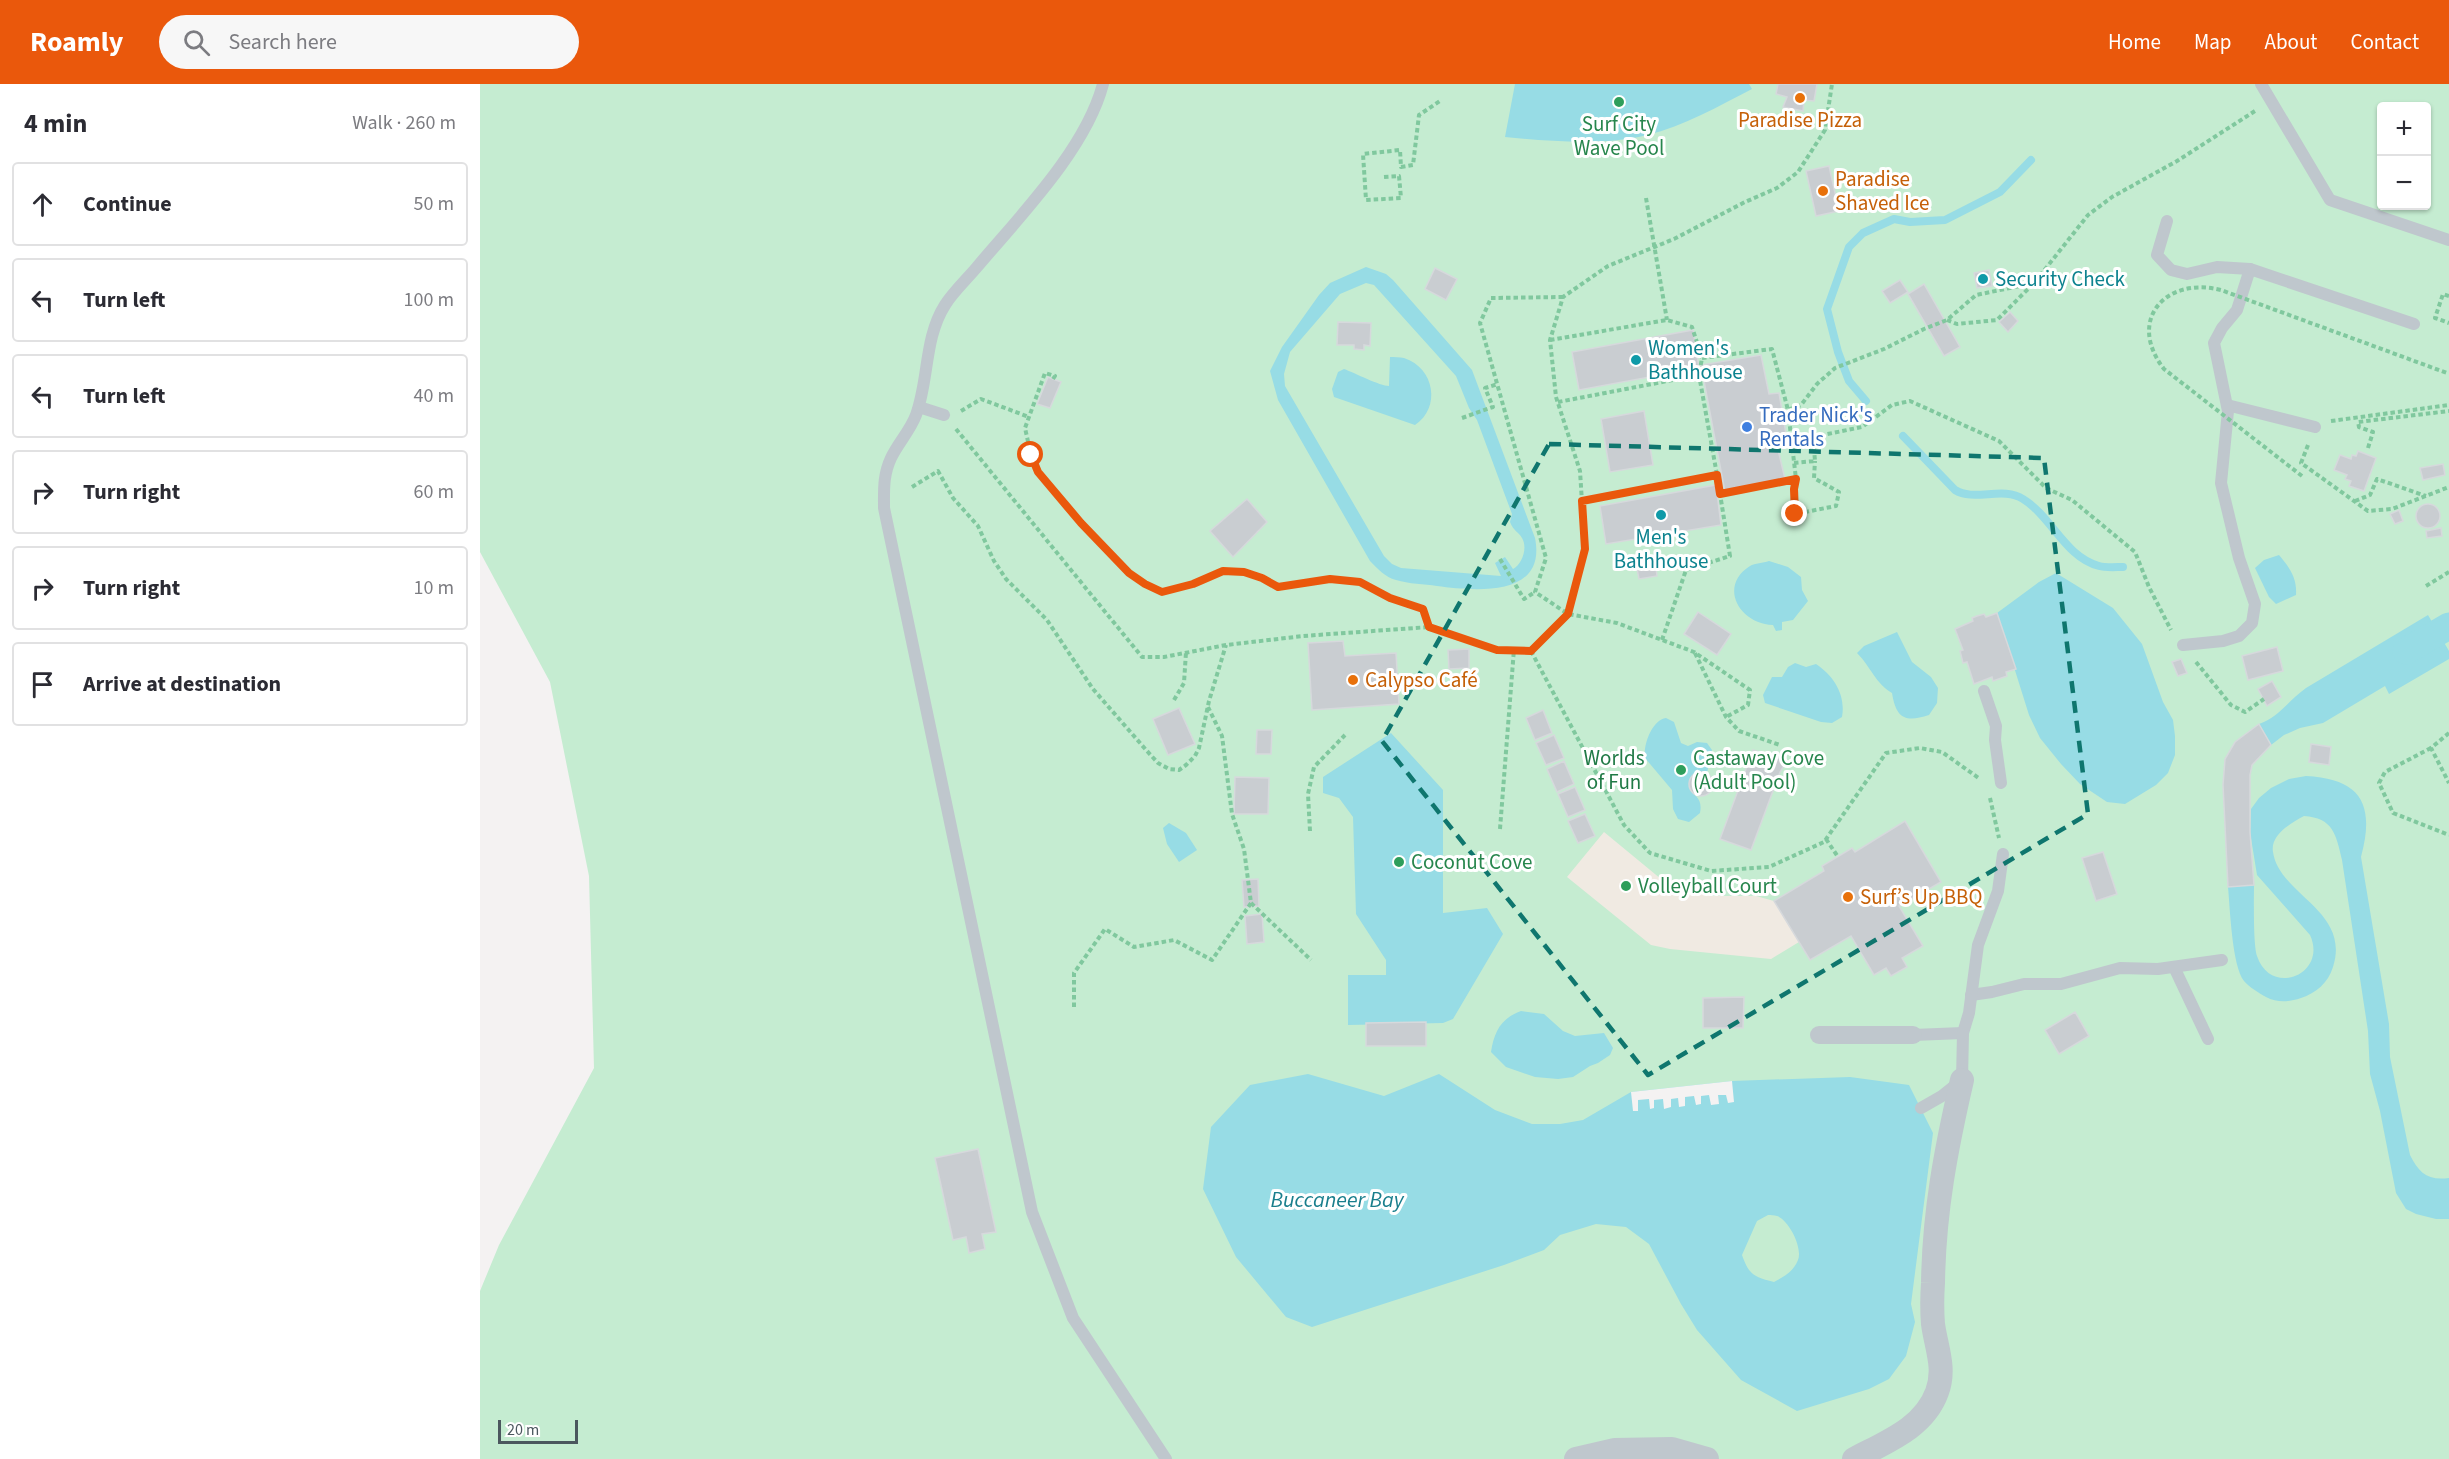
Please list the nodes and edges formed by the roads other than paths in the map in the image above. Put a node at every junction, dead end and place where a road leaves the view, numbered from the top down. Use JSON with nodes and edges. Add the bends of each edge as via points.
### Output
{"nodes":[{"id":1,"x":1103,"y":84,"type":"edge"},
{"id":2,"x":2261,"y":84,"type":"edge"},
{"id":3,"x":2167,"y":221,"type":"dead end"},
{"id":4,"x":2449,"y":240,"type":"edge"},
{"id":5,"x":2250,"y":269,"type":"junction"},
{"id":6,"x":2414,"y":324,"type":"dead end"},
{"id":7,"x":2228,"y":405,"type":"junction"},
{"id":8,"x":919,"y":407,"type":"junction"},
{"id":9,"x":946,"y":417,"type":"road end"},
{"id":10,"x":2315,"y":427,"type":"road end"},
{"id":11,"x":2183,"y":645,"type":"dead end"},
{"id":12,"x":1984,"y":691,"type":"dead end"},
{"id":13,"x":2001,"y":783,"type":"dead end"},
{"id":14,"x":2003,"y":854,"type":"road end"},
{"id":15,"x":2222,"y":960,"type":"dead end"},
{"id":16,"x":2174,"y":967,"type":"junction"},
{"id":17,"x":1971,"y":994,"type":"junction"},
{"id":18,"x":1963,"y":1032,"type":"junction"},
{"id":19,"x":1819,"y":1035,"type":"dead end"},
{"id":20,"x":1912,"y":1035,"type":"joint"},
{"id":21,"x":2208,"y":1039,"type":"dead end"},
{"id":22,"x":1962,"y":1080,"type":"junction"},
{"id":23,"x":1921,"y":1108,"type":"dead end"},
{"id":24,"x":1166,"y":1459,"type":"edge"},
{"id":25,"x":1575,"y":1459,"type":"edge"},
{"id":26,"x":1707,"y":1459,"type":"edge"},
{"id":27,"x":1854,"y":1459,"type":"edge"}],
"edges":[{"from":1,"to":8,"type":"lane","via":[[1071,152],[945,305],[933,331]]},
{"from":2,"to":4,"type":"lane","via":[[2330,200]]},
{"from":3,"to":5,"type":"lane","via":[[2157,255],[2171,270],[2187,274],[2217,267]]},
{"from":5,"to":6,"type":"lane"},
{"from":5,"to":7,"type":"lane","via":[[2237,310],[2214,343]]},
{"from":7,"to":10,"type":"lane"},
{"from":7,"to":11,"type":"lane","via":[[2221,483],[2255,604],[2252,624],[2239,636],[2223,641]]},
{"from":8,"to":9,"type":"lane"},
{"from":8,"to":24,"type":"lane","via":[[891,458],[884,481],[884,508],[1032,1212],[1072,1318]]},
{"from":12,"to":13,"type":"lane","via":[[1996,726]]},
{"from":14,"to":17,"type":"lane","via":[[1998,891],[1978,945]]},
{"from":15,"to":16,"type":"lane"},
{"from":16,"to":17,"type":"lane","via":[[2120,968],[2061,984],[2024,984]]},
{"from":16,"to":21,"type":"lane"},
{"from":17,"to":18,"type":"lane"},
{"from":18,"to":20,"type":"lane"},
{"from":18,"to":22,"type":"lane"},
{"from":19,"to":20,"type":"street"},
{"from":22,"to":23,"type":"lane"},
{"from":22,"to":27,"type":"street","via":[[1945,1154],[1935,1227],[1933,1325],[1941,1359],[1938,1391],[1925,1414],[1911,1428]]},
{"from":25,"to":26,"type":"street","via":[[1616,1450],[1672,1449]]}]}
